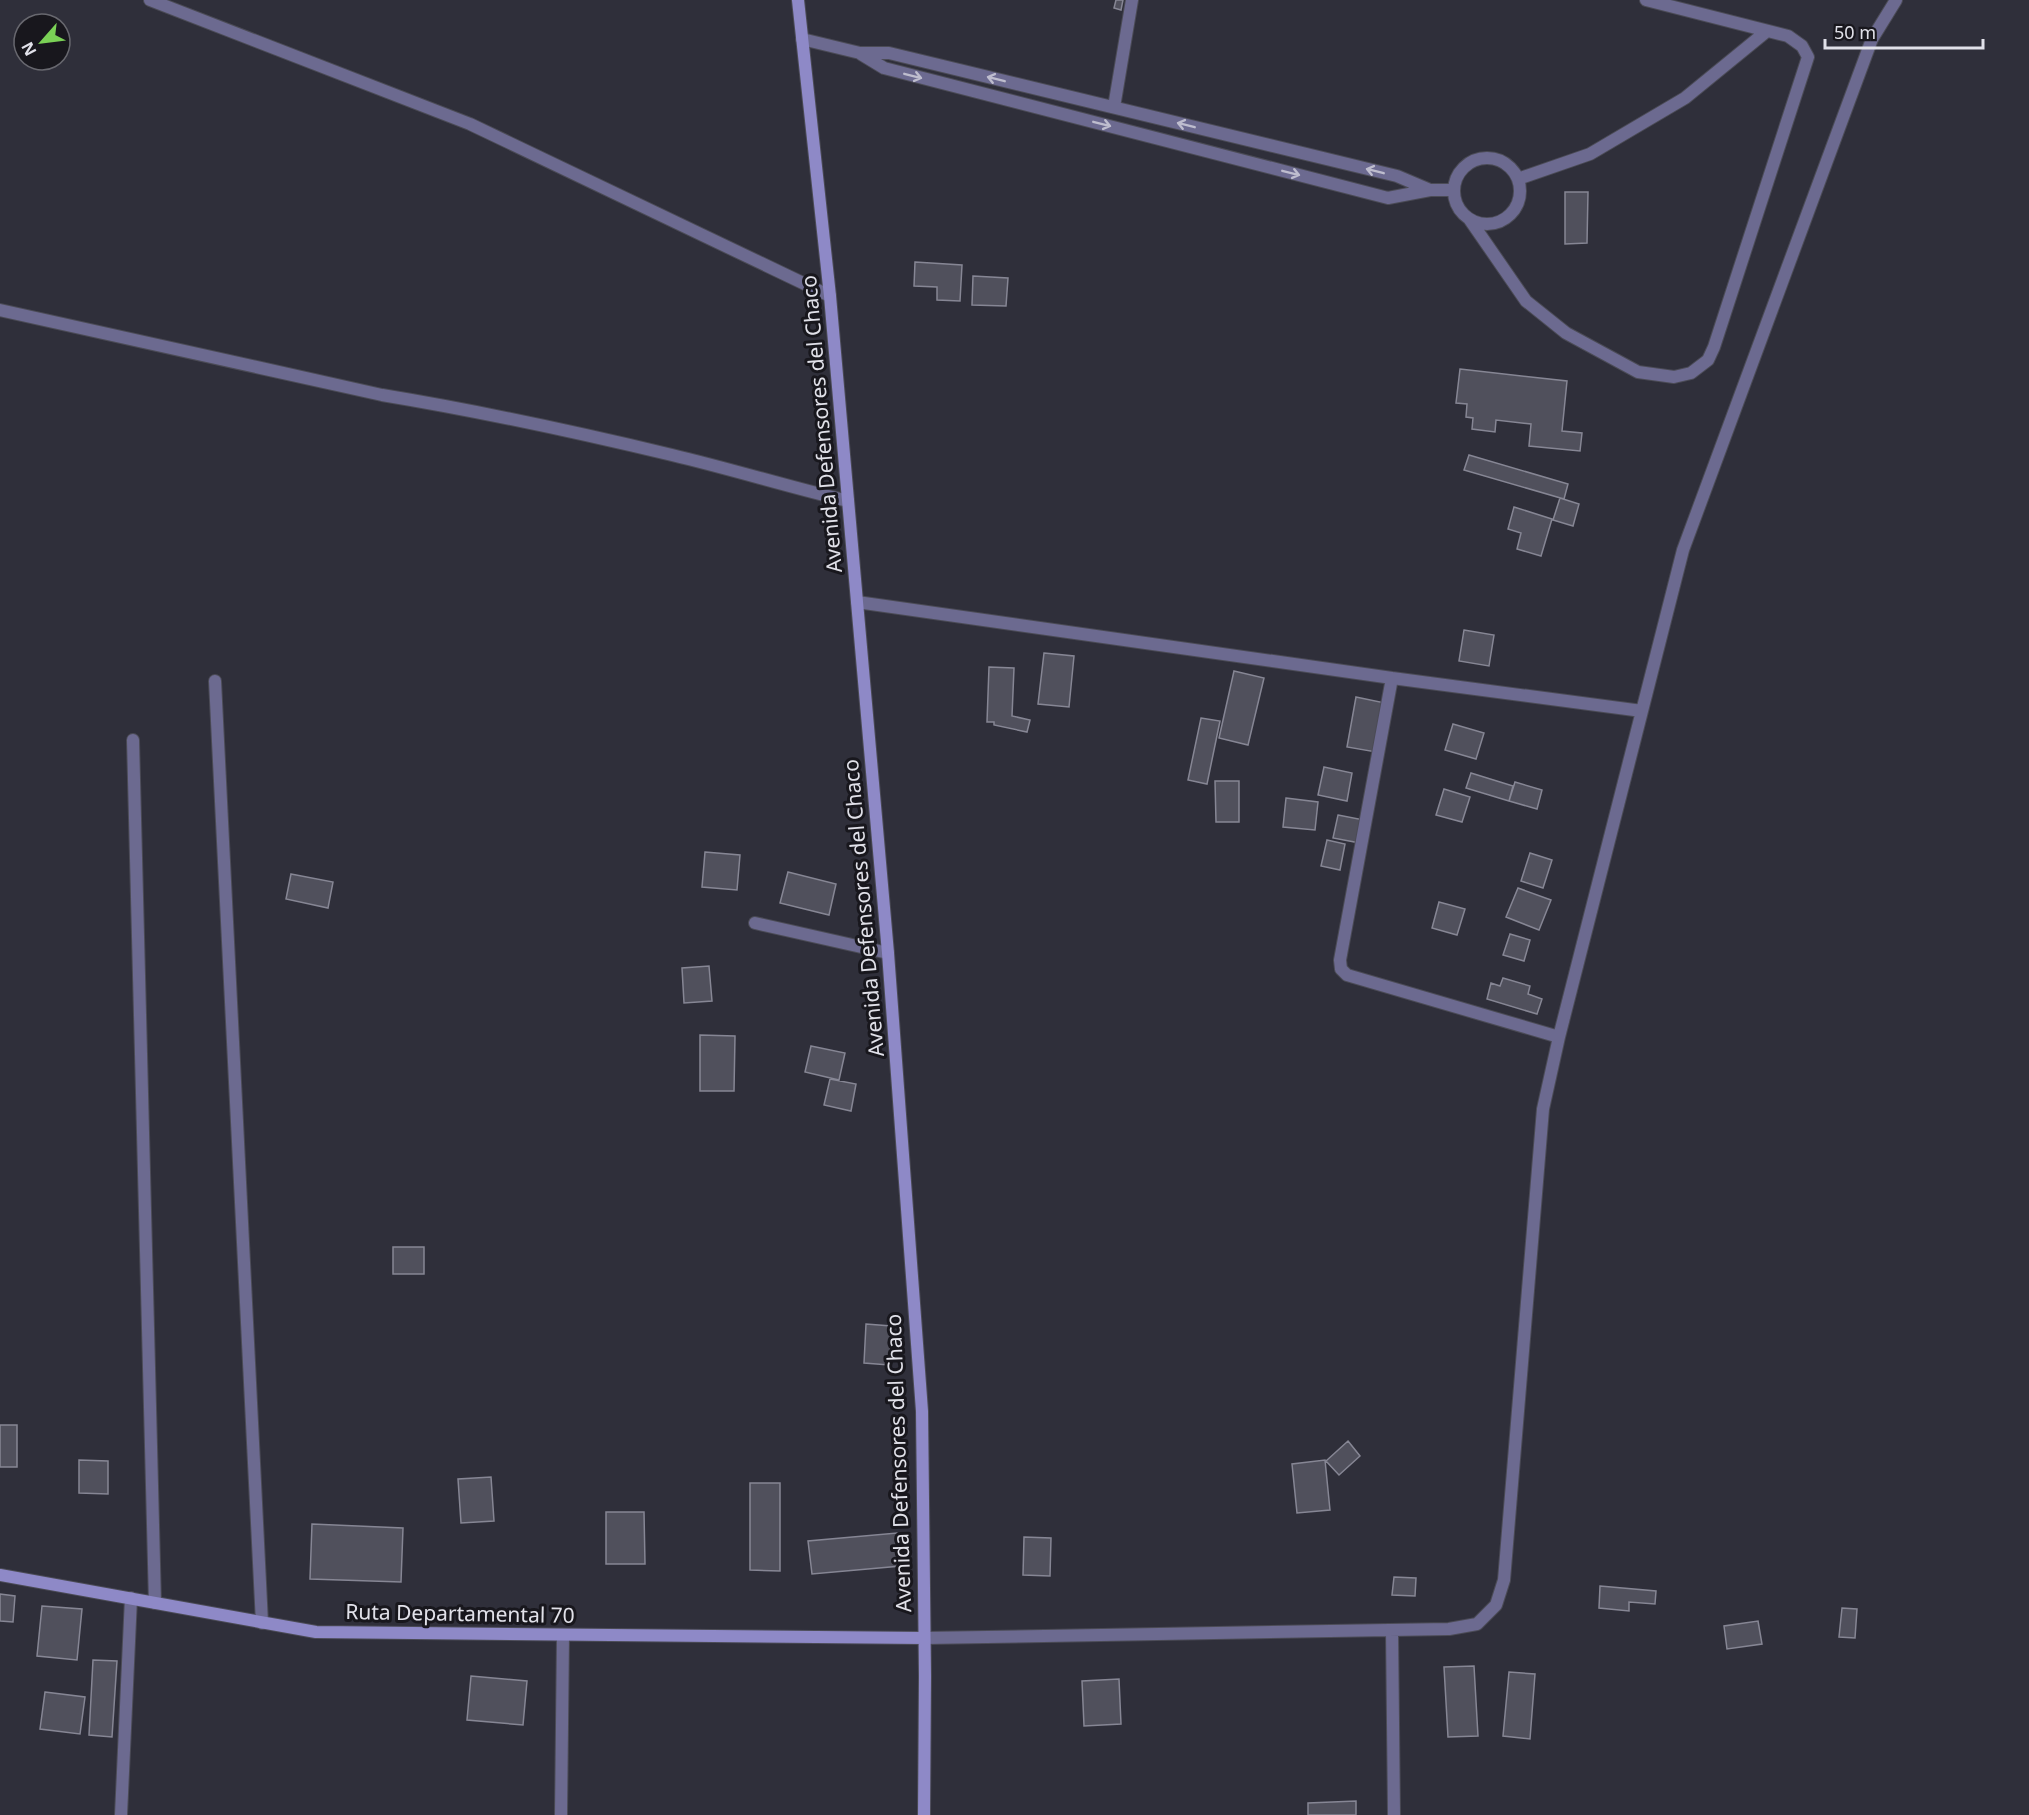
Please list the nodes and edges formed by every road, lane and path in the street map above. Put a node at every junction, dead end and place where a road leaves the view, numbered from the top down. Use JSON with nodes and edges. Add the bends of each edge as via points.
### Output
{"nodes":[{"id":1,"x":150,"y":0,"type":"edge"},
{"id":2,"x":798,"y":0,"type":"edge"},
{"id":3,"x":1132,"y":0,"type":"edge"},
{"id":4,"x":1646,"y":0,"type":"edge"},
{"id":5,"x":1896,"y":0,"type":"edge"},
{"id":6,"x":1767,"y":31,"type":"junction"},
{"id":7,"x":802,"y":39,"type":"junction"},
{"id":8,"x":860,"y":53,"type":"junction"},
{"id":9,"x":1114,"y":107,"type":"junction"},
{"id":10,"x":1518,"y":179,"type":"junction"},
{"id":11,"x":1430,"y":190,"type":"junction"},
{"id":12,"x":1453,"y":190,"type":"junction"},
{"id":13,"x":1470,"y":220,"type":"junction"},
{"id":14,"x":830,"y":296,"type":"junction"},
{"id":15,"x":0,"y":310,"type":"edge"},
{"id":16,"x":848,"y":501,"type":"junction"},
{"id":17,"x":857,"y":602,"type":"junction"},
{"id":18,"x":1392,"y":678,"type":"junction"},
{"id":19,"x":215,"y":681,"type":"dead end"},
{"id":20,"x":1642,"y":711,"type":"junction"},
{"id":21,"x":133,"y":740,"type":"dead end"},
{"id":22,"x":755,"y":923,"type":"dead end"},
{"id":23,"x":888,"y":953,"type":"junction"},
{"id":24,"x":1559,"y":1037,"type":"junction"},
{"id":25,"x":0,"y":1575,"type":"edge"},
{"id":26,"x":131,"y":1598,"type":"junction"},
{"id":27,"x":155,"y":1603,"type":"junction"},
{"id":28,"x":262,"y":1623,"type":"junction"},
{"id":29,"x":1392,"y":1630,"type":"junction"},
{"id":30,"x":563,"y":1635,"type":"junction"},
{"id":31,"x":924,"y":1638,"type":"junction"},
{"id":32,"x":121,"y":1815,"type":"edge"},
{"id":33,"x":561,"y":1815,"type":"edge"},
{"id":34,"x":924,"y":1815,"type":"edge"},
{"id":35,"x":1394,"y":1815,"type":"edge"}],
"edges":[{"from":1,"to":14,"type":"street","via":[[470,124]]},
{"from":2,"to":7,"type":"main road","name":"Avenida Defensores del Chaco"},
{"from":3,"to":9,"type":"street"},
{"from":4,"to":6,"type":"street"},
{"from":5,"to":20,"type":"street","via":[[1872,39],[1683,550]]},
{"from":6,"to":10,"type":"street","via":[[1685,98],[1590,154]]},
{"from":6,"to":13,"type":"street","via":[[1788,36],[1802,46],[1808,57],[1714,347],[1708,360],[1691,374],[1674,377],[1638,372],[1566,333],[1526,301]]},
{"from":7,"to":8,"type":"street"},
{"from":7,"to":14,"type":"main road","name":"Avenida Defensores del Chaco"},
{"from":9,"to":8,"type":"street","one_way":true,"via":[[889,53]]},
{"from":8,"to":11,"type":"street","one_way":true,"via":[[884,68],[1388,198]]},
{"from":11,"to":9,"type":"street","one_way":true,"via":[[1397,176]]},
{"from":10,"to":12,"type":"street","via":[[1503,162],[1481,158],[1461,169]]},
{"from":10,"to":13,"type":"street","via":[[1519,202],[1504,220],[1481,224]]},
{"from":11,"to":12,"type":"street"},
{"from":12,"to":13,"type":"street","via":[[1455,202]]},
{"from":14,"to":16,"type":"main road","name":"Avenida Defensores del Chaco"},
{"from":15,"to":16,"type":"street","via":[[382,395],[599,438]]},
{"from":16,"to":17,"type":"main road","name":"Avenida Defensores del Chaco"},
{"from":17,"to":18,"type":"street"},
{"from":17,"to":23,"type":"main road","name":"Avenida Defensores del Chaco"},
{"from":18,"to":20,"type":"street"},
{"from":18,"to":24,"type":"street","via":[[1341,969],[1347,975]]},
{"from":19,"to":28,"type":"street"},
{"from":20,"to":24,"type":"street"},
{"from":21,"to":27,"type":"street"},
{"from":22,"to":23,"type":"street"},
{"from":23,"to":31,"type":"main road","name":"Avenida Defensores del Chaco","via":[[922,1411]]},
{"from":24,"to":29,"type":"street","via":[[1543,1109],[1504,1580],[1496,1605],[1477,1624],[1449,1629]]},
{"from":25,"to":26,"type":"main road","name":"Ruta Departamental 70"},
{"from":26,"to":27,"type":"main road","name":"Ruta Departamental 70"},
{"from":26,"to":32,"type":"street"},
{"from":27,"to":28,"type":"main road","name":"Ruta Departamental 70"},
{"from":28,"to":30,"type":"main road","name":"Ruta Departamental 70","via":[[316,1632]]},
{"from":29,"to":31,"type":"street"},
{"from":29,"to":35,"type":"street"},
{"from":30,"to":31,"type":"main road","name":"Ruta Departamental 70"},
{"from":30,"to":33,"type":"street"},
{"from":31,"to":34,"type":"main road","name":"Avenida Defensores del Chaco"}]}
